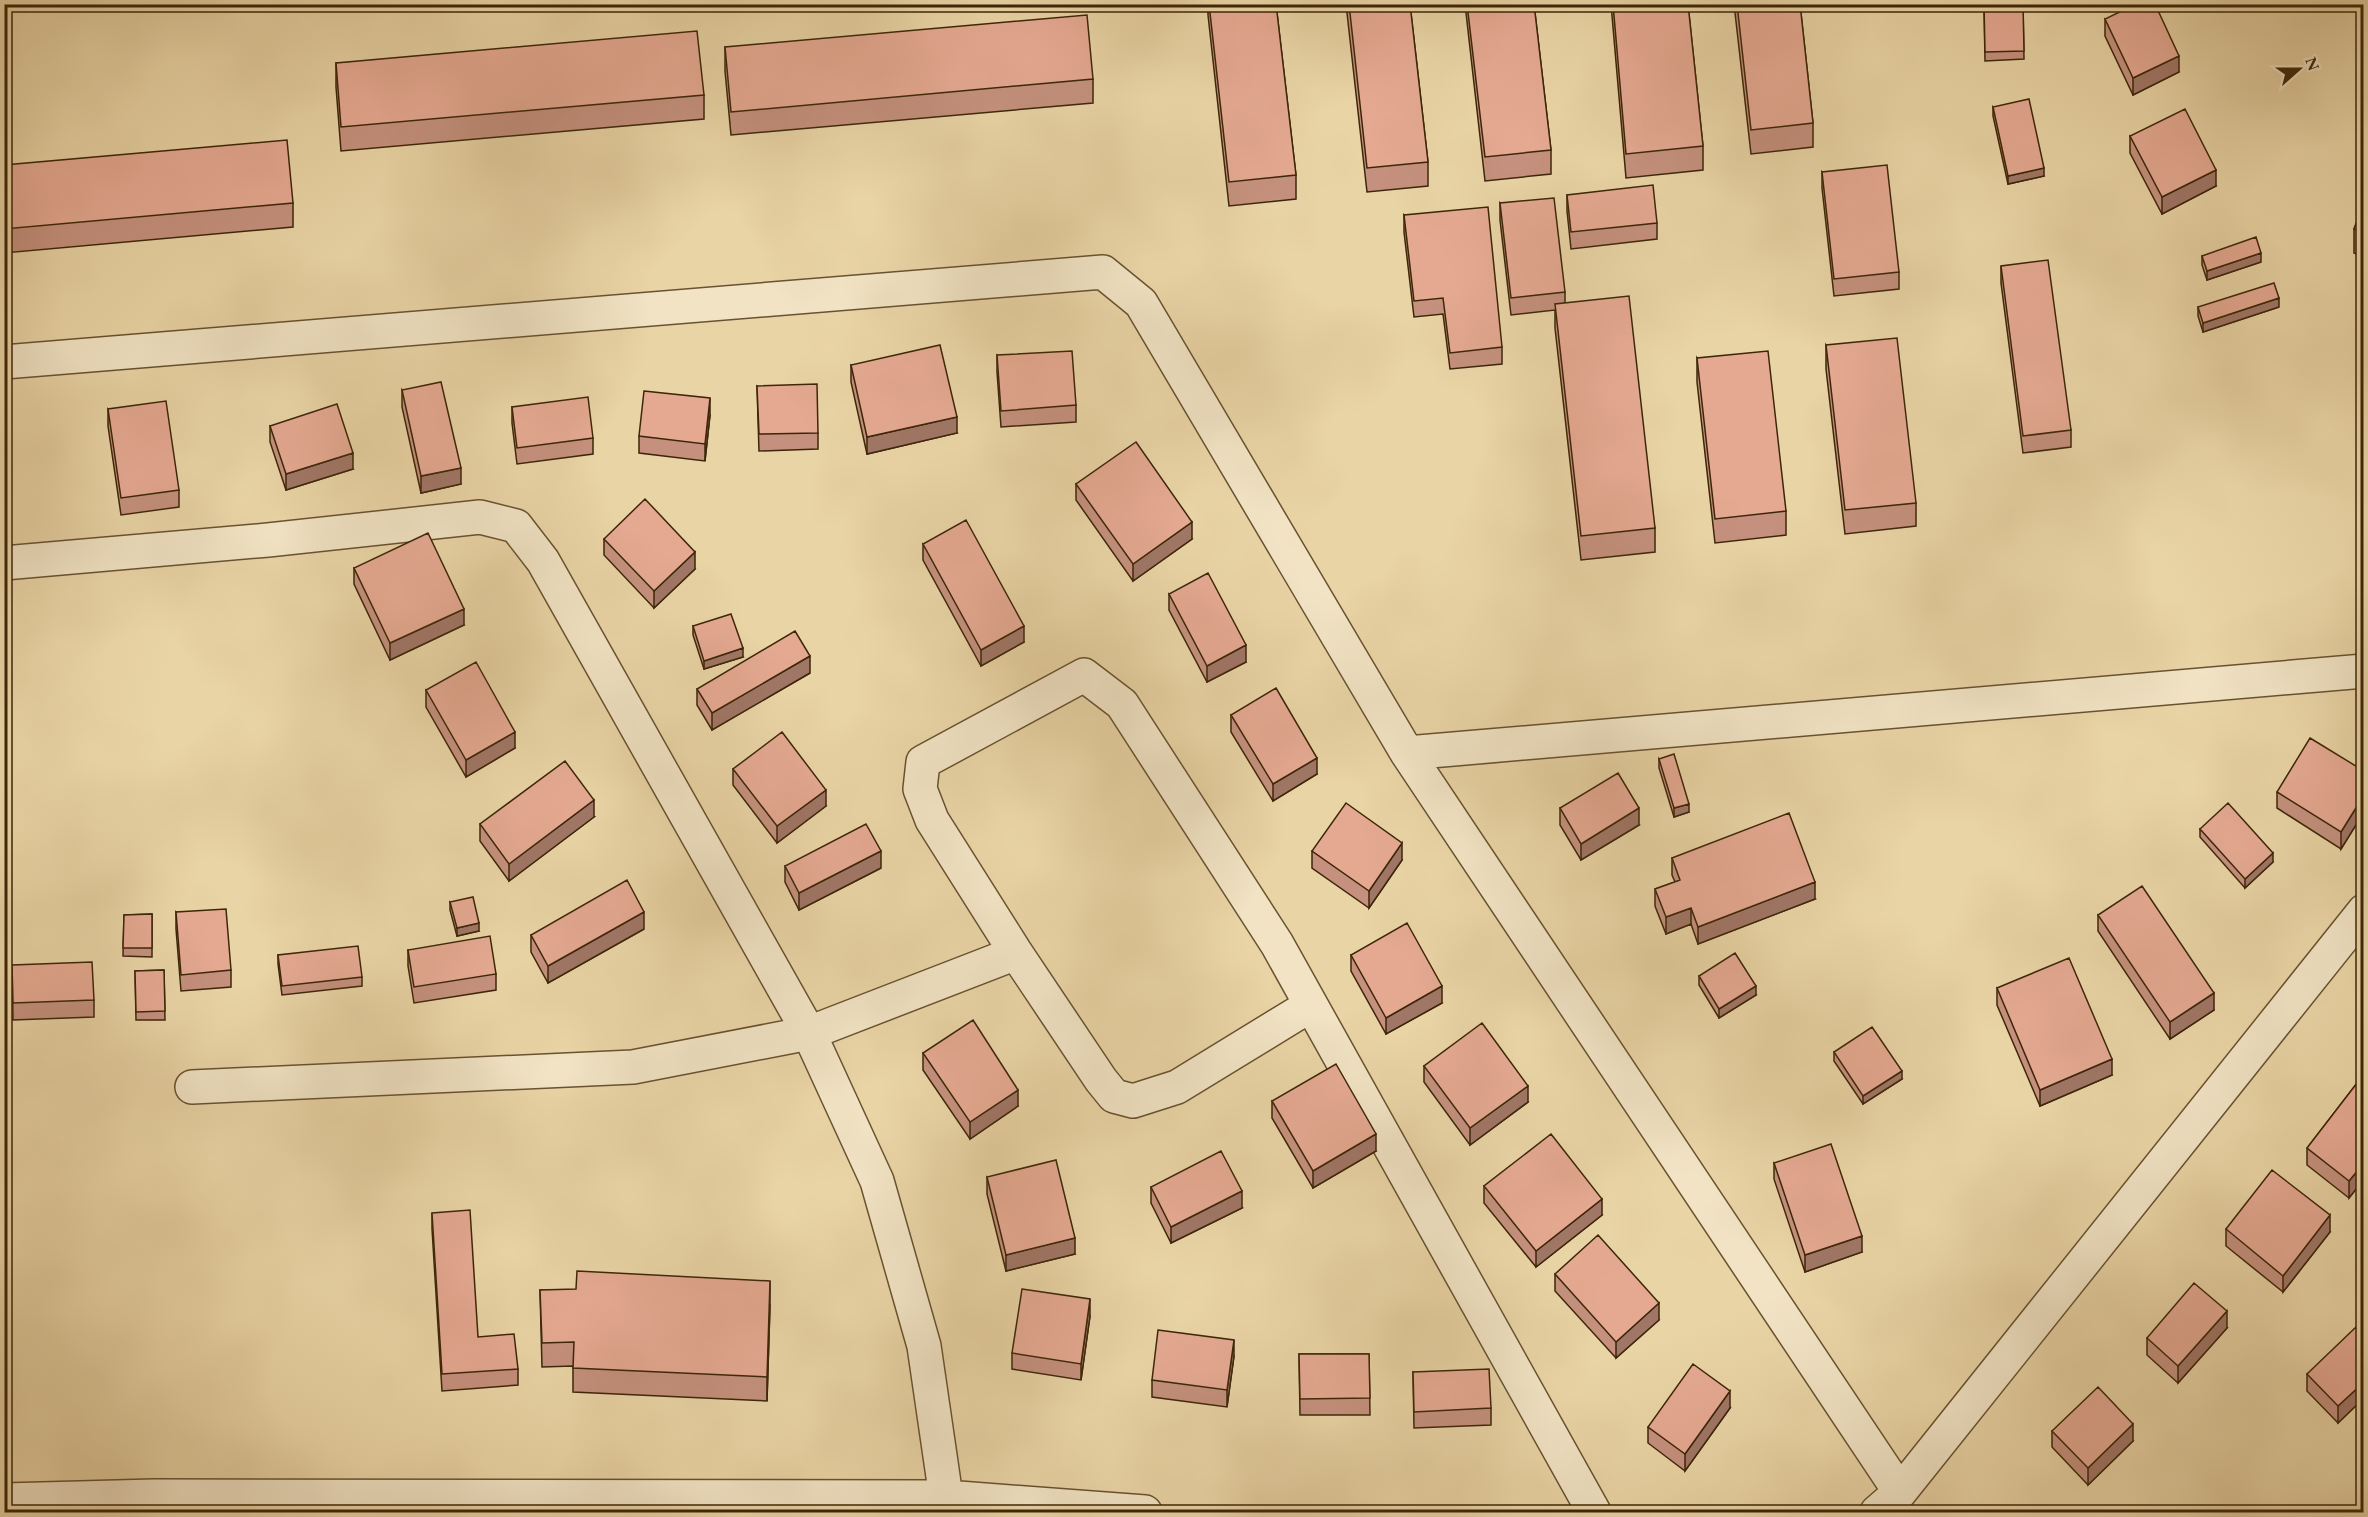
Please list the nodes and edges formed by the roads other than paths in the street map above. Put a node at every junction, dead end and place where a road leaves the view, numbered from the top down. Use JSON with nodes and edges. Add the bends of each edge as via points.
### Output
{"nodes":[{"id":1,"x":4,"y":362,"type":"edge"},
{"id":2,"x":4,"y":563,"type":"edge"},
{"id":3,"x":2364,"y":671,"type":"edge"},
{"id":4,"x":1407,"y":753,"type":"junction"},
{"id":5,"x":2364,"y":911,"type":"edge"},
{"id":6,"x":1016,"y":953,"type":"junction"},
{"id":7,"x":1311,"y":1005,"type":"junction"},
{"id":8,"x":809,"y":1033,"type":"junction"},
{"id":9,"x":192,"y":1087,"type":"dead end"},
{"id":10,"x":946,"y":1497,"type":"junction"},
{"id":11,"x":4,"y":1500,"type":"edge"},
{"id":12,"x":1889,"y":1502,"type":"edge"},
{"id":13,"x":154,"y":1504,"type":"edge"},
{"id":14,"x":807,"y":1504,"type":"edge"},
{"id":15,"x":1145,"y":1512,"type":"edge"},
{"id":16,"x":1594,"y":1512,"type":"edge"}],
"edges":[{"from":1,"to":4,"type":"street","via":[[1103,272],[1141,303]]},
{"from":2,"to":8,"type":"street","via":[[480,517],[516,526],[543,561]]},
{"from":3,"to":4,"type":"street"},
{"from":4,"to":12,"type":"street"},
{"from":5,"to":12,"type":"street"},
{"from":6,"to":7,"type":"street","via":[[1101,1080],[1114,1096],[1133,1101],[1177,1087]]},
{"from":6,"to":7,"type":"street","via":[[932,820],[921,789],[923,762],[1084,675],[1122,704],[1277,944]]},
{"from":6,"to":8,"type":"street"},
{"from":7,"to":16,"type":"street"},
{"from":8,"to":9,"type":"street","via":[[633,1067]]},
{"from":8,"to":10,"type":"street","via":[[877,1181],[924,1346]]},
{"from":10,"to":14,"type":"street"},
{"from":10,"to":15,"type":"street"},
{"from":11,"to":13,"type":"street"},
{"from":13,"to":14,"type":"street"}]}
